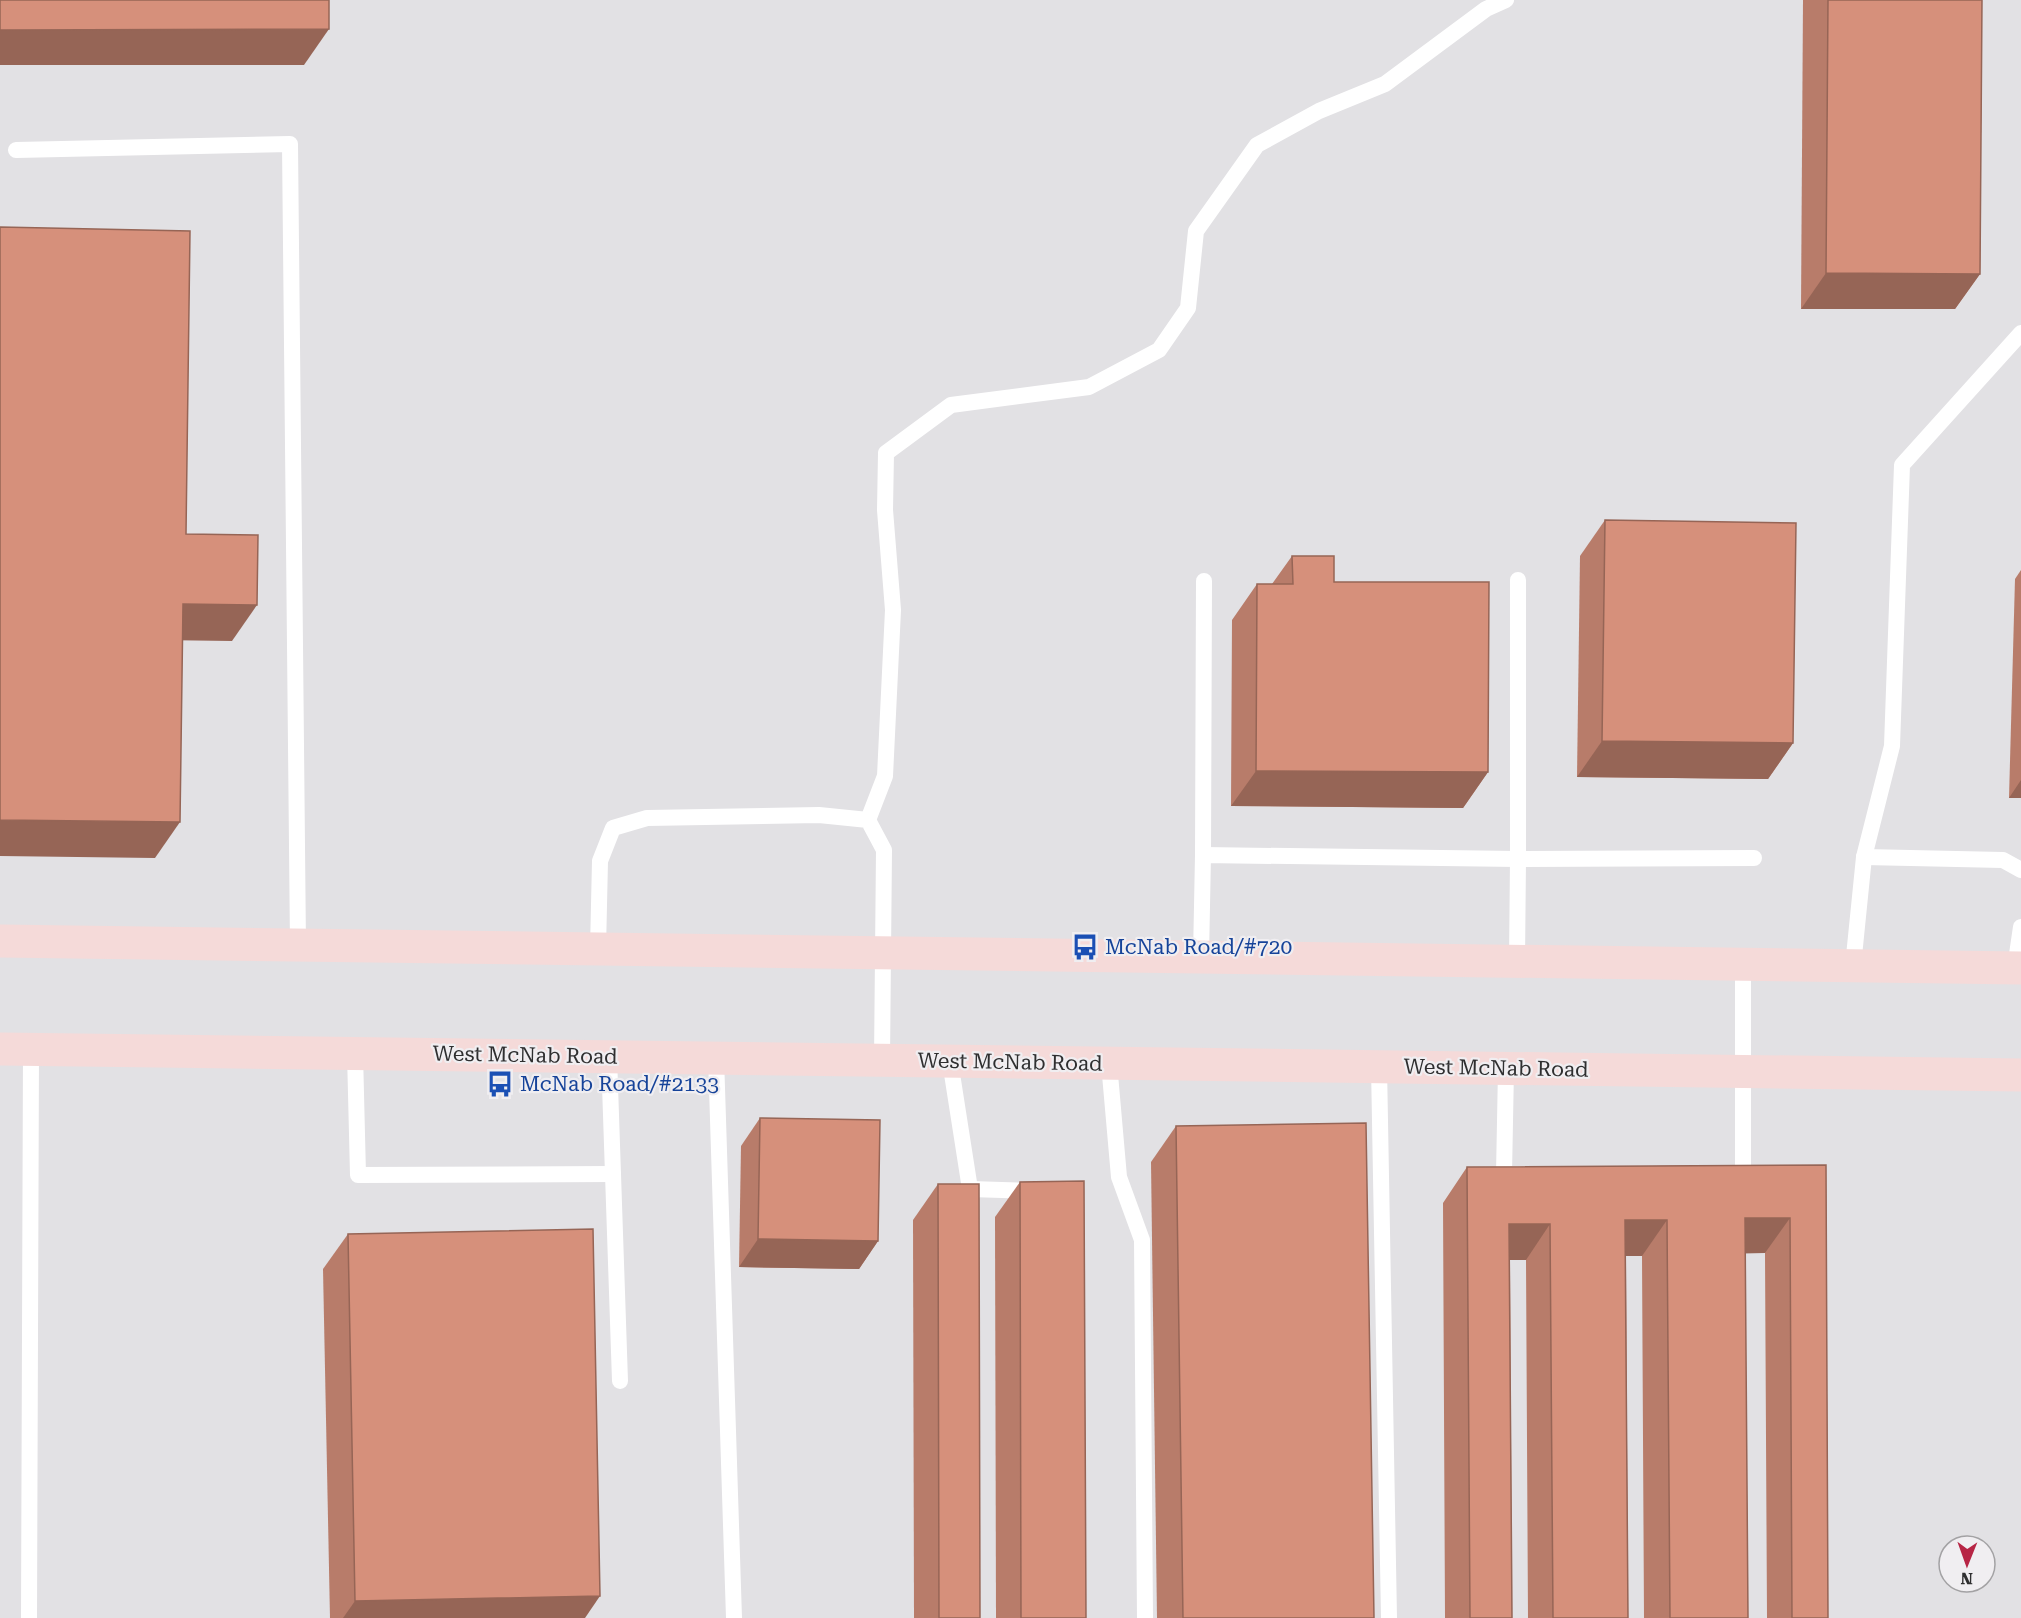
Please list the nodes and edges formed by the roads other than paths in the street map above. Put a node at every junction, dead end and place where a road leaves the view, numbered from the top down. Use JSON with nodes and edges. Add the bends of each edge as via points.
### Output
{"nodes":[{"id":1,"x":1506,"y":0,"type":"edge"},
{"id":2,"x":16,"y":150,"type":"dead end"},
{"id":3,"x":2021,"y":333,"type":"edge"},
{"id":4,"x":1518,"y":580,"type":"dead end"},
{"id":5,"x":1204,"y":581,"type":"dead end"},
{"id":6,"x":868,"y":820,"type":"junction"},
{"id":7,"x":1203,"y":855,"type":"junction"},
{"id":8,"x":1864,"y":857,"type":"junction"},
{"id":9,"x":1754,"y":858,"type":"dead end"},
{"id":10,"x":1518,"y":860,"type":"junction"},
{"id":11,"x":2021,"y":870,"type":"edge"},
{"id":12,"x":2021,"y":927,"type":"edge"},
{"id":13,"x":0,"y":941,"type":"edge"},
{"id":14,"x":298,"y":946,"type":"junction"},
{"id":15,"x":598,"y":950,"type":"junction"},
{"id":16,"x":883,"y":953,"type":"junction"},
{"id":17,"x":1201,"y":957,"type":"junction"},
{"id":18,"x":1517,"y":961,"type":"junction"},
{"id":19,"x":1743,"y":965,"type":"junction"},
{"id":20,"x":1853,"y":966,"type":"junction"},
{"id":21,"x":2018,"y":968,"type":"edge"},
{"id":22,"x":16,"y":1049,"type":"edge"},
{"id":23,"x":355,"y":1053,"type":"junction"},
{"id":24,"x":609,"y":1056,"type":"junction"},
{"id":25,"x":716,"y":1058,"type":"junction"},
{"id":26,"x":882,"y":1060,"type":"junction"},
{"id":27,"x":950,"y":1061,"type":"junction"},
{"id":28,"x":1109,"y":1063,"type":"junction"},
{"id":29,"x":1379,"y":1066,"type":"junction"},
{"id":30,"x":1506,"y":1069,"type":"junction"},
{"id":31,"x":1744,"y":1071,"type":"junction"},
{"id":32,"x":2021,"y":1075,"type":"edge"},
{"id":33,"x":613,"y":1174,"type":"junction"},
{"id":34,"x":1540,"y":1174,"type":"edge"},
{"id":35,"x":1719,"y":1175,"type":"edge"},
{"id":36,"x":970,"y":1189,"type":"junction"},
{"id":37,"x":1054,"y":1191,"type":"edge"},
{"id":38,"x":970,"y":1225,"type":"edge"},
{"id":39,"x":620,"y":1381,"type":"dead end"},
{"id":40,"x":29,"y":1618,"type":"edge"},
{"id":41,"x":734,"y":1618,"type":"edge"},
{"id":42,"x":1145,"y":1618,"type":"edge"},
{"id":43,"x":1389,"y":1618,"type":"edge"}],
"edges":[{"from":1,"to":6,"type":"lane","via":[[1486,9],[1385,84],[1319,111],[1257,145],[1196,231],[1188,308],[1159,350],[1089,387],[951,405],[886,453],[885,510],[893,610],[885,776]]},
{"from":2,"to":14,"type":"lane","via":[[290,144]]},
{"from":3,"to":8,"type":"lane","via":[[1902,465],[1892,746]]},
{"from":4,"to":10,"type":"lane"},
{"from":5,"to":7,"type":"lane"},
{"from":6,"to":15,"type":"lane","via":[[819,815],[647,818],[613,828],[600,861]]},
{"from":6,"to":16,"type":"lane","via":[[884,850]]},
{"from":7,"to":10,"type":"lane"},
{"from":7,"to":17,"type":"lane"},
{"from":8,"to":11,"type":"lane","via":[[2003,861]]},
{"from":8,"to":20,"type":"lane"},
{"from":9,"to":10,"type":"lane"},
{"from":10,"to":18,"type":"lane"},
{"from":12,"to":21,"type":"lane"},
{"from":13,"to":14,"type":"main road"},
{"from":14,"to":15,"type":"main road"},
{"from":15,"to":16,"type":"main road"},
{"from":16,"to":17,"type":"main road"},
{"from":16,"to":26,"type":"lane"},
{"from":17,"to":18,"type":"main road"},
{"from":18,"to":19,"type":"main road"},
{"from":19,"to":20,"type":"main road"},
{"from":19,"to":31,"type":"lane"},
{"from":20,"to":21,"type":"main road"},
{"from":22,"to":23,"type":"main road","name":"West McNab Road"},
{"from":22,"to":40,"type":"lane"},
{"from":23,"to":24,"type":"main road","name":"West McNab Road"},
{"from":23,"to":33,"type":"lane","via":[[358,1175]]},
{"from":24,"to":25,"type":"main road","name":"West McNab Road"},
{"from":24,"to":33,"type":"lane"},
{"from":25,"to":26,"type":"main road","name":"West McNab Road"},
{"from":25,"to":41,"type":"lane"},
{"from":26,"to":27,"type":"main road","name":"West McNab Road"},
{"from":27,"to":28,"type":"main road","name":"West McNab Road"},
{"from":27,"to":36,"type":"lane"},
{"from":28,"to":29,"type":"main road","name":"West McNab Road"},
{"from":28,"to":42,"type":"lane","via":[[1119,1177],[1142,1240]]},
{"from":29,"to":30,"type":"main road","name":"West McNab Road"},
{"from":29,"to":43,"type":"lane"},
{"from":30,"to":31,"type":"main road","name":"West McNab Road"},
{"from":30,"to":34,"type":"lane","via":[[1504,1174]]},
{"from":31,"to":32,"type":"main road","name":"West McNab Road"},
{"from":31,"to":35,"type":"lane","via":[[1743,1175]]},
{"from":33,"to":39,"type":"lane"},
{"from":36,"to":37,"type":"lane"},
{"from":36,"to":38,"type":"lane"}]}
